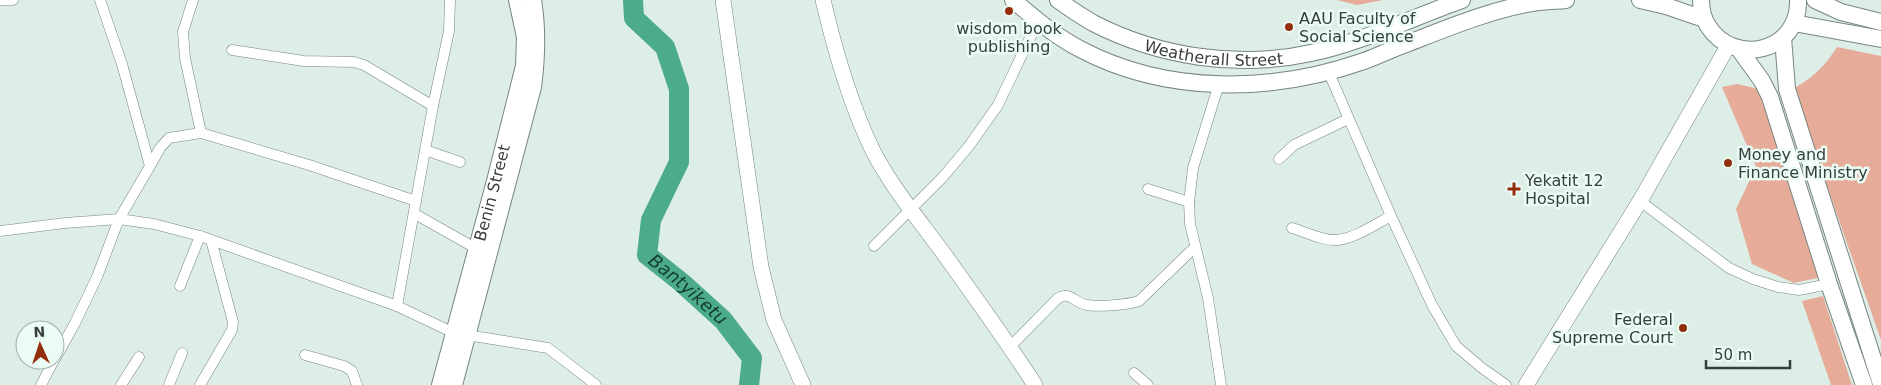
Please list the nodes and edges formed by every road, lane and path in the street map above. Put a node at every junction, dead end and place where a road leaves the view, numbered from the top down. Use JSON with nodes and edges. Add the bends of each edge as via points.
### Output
{"nodes":[{"id":1,"x":0,"y":0,"type":"edge"},
{"id":2,"x":14,"y":0,"type":"edge"},
{"id":3,"x":100,"y":0,"type":"edge"},
{"id":4,"x":193,"y":0,"type":"edge"},
{"id":5,"x":450,"y":0,"type":"edge"},
{"id":6,"x":517,"y":0,"type":"edge"},
{"id":7,"x":533,"y":0,"type":"edge"},
{"id":8,"x":723,"y":0,"type":"edge"},
{"id":9,"x":823,"y":0,"type":"edge"},
{"id":10,"x":1013,"y":0,"type":"edge"},
{"id":11,"x":1058,"y":0,"type":"edge"},
{"id":12,"x":1462,"y":0,"type":"edge"},
{"id":13,"x":1566,"y":0,"type":"edge"},
{"id":14,"x":1640,"y":0,"type":"edge"},
{"id":15,"x":1701,"y":0,"type":"edge"},
{"id":16,"x":1798,"y":0,"type":"edge"},
{"id":17,"x":1815,"y":0,"type":"edge"},
{"id":18,"x":1531,"y":2,"type":"edge"},
{"id":19,"x":1704,"y":19,"type":"junction"},
{"id":20,"x":1038,"y":21,"type":"junction"},
{"id":21,"x":1881,"y":22,"type":"edge"},
{"id":22,"x":1794,"y":23,"type":"junction"},
{"id":23,"x":1783,"y":38,"type":"junction"},
{"id":24,"x":1881,"y":39,"type":"edge"},
{"id":25,"x":1734,"y":48,"type":"junction"},
{"id":26,"x":232,"y":50,"type":"dead end"},
{"id":27,"x":1329,"y":73,"type":"junction"},
{"id":28,"x":1219,"y":84,"type":"junction"},
{"id":29,"x":433,"y":106,"type":"junction"},
{"id":30,"x":1348,"y":119,"type":"junction"},
{"id":31,"x":201,"y":133,"type":"junction"},
{"id":32,"x":425,"y":150,"type":"junction"},
{"id":33,"x":1279,"y":159,"type":"dead end"},
{"id":34,"x":460,"y":162,"type":"dead end"},
{"id":35,"x":150,"y":166,"type":"junction"},
{"id":36,"x":1148,"y":189,"type":"dead end"},
{"id":37,"x":416,"y":201,"type":"junction"},
{"id":38,"x":1640,"y":201,"type":"junction"},
{"id":39,"x":1189,"y":202,"type":"junction"},
{"id":40,"x":911,"y":209,"type":"junction"},
{"id":41,"x":415,"y":214,"type":"junction"},
{"id":42,"x":1391,"y":216,"type":"junction"},
{"id":43,"x":119,"y":219,"type":"junction"},
{"id":44,"x":1292,"y":228,"type":"dead end"},
{"id":45,"x":0,"y":231,"type":"edge"},
{"id":46,"x":200,"y":236,"type":"junction"},
{"id":47,"x":211,"y":240,"type":"junction"},
{"id":48,"x":874,"y":246,"type":"dead end"},
{"id":49,"x":1195,"y":247,"type":"junction"},
{"id":50,"x":483,"y":250,"type":"junction"},
{"id":51,"x":1829,"y":284,"type":"junction"},
{"id":52,"x":180,"y":286,"type":"dead end"},
{"id":53,"x":397,"y":306,"type":"junction"},
{"id":54,"x":1859,"y":318,"type":"junction"},
{"id":55,"x":1844,"y":326,"type":"junction"},
{"id":56,"x":461,"y":334,"type":"junction"},
{"id":57,"x":65,"y":342,"type":"edge"},
{"id":58,"x":1010,"y":347,"type":"junction"},
{"id":59,"x":182,"y":353,"type":"dead end"},
{"id":60,"x":306,"y":355,"type":"dead end"},
{"id":61,"x":139,"y":357,"type":"dead end"},
{"id":62,"x":49,"y":370,"type":"edge"},
{"id":63,"x":1134,"y":373,"type":"dead end"},
{"id":64,"x":1881,"y":384,"type":"edge"},
{"id":65,"x":40,"y":385,"type":"edge"},
{"id":66,"x":121,"y":385,"type":"edge"},
{"id":67,"x":169,"y":385,"type":"edge"},
{"id":68,"x":200,"y":385,"type":"edge"},
{"id":69,"x":357,"y":385,"type":"edge"},
{"id":70,"x":440,"y":385,"type":"edge"},
{"id":71,"x":454,"y":385,"type":"edge"},
{"id":72,"x":596,"y":385,"type":"edge"},
{"id":73,"x":803,"y":385,"type":"edge"},
{"id":74,"x":1035,"y":385,"type":"edge"},
{"id":75,"x":1148,"y":385,"type":"edge"},
{"id":76,"x":1221,"y":385,"type":"edge"},
{"id":77,"x":1506,"y":385,"type":"edge"},
{"id":78,"x":1526,"y":385,"type":"edge"},
{"id":79,"x":1864,"y":385,"type":"edge"}],
"edges":[{"from":1,"to":2,"type":"street"},
{"from":3,"to":35,"type":"street","via":[[122,64]]},
{"from":4,"to":31,"type":"street","via":[[183,32],[185,58]]},
{"from":5,"to":29,"type":"street","via":[[449,31]]},
{"from":6,"to":50,"type":"main road","name":"Benin Street","via":[[525,37],[524,66]]},
{"from":7,"to":50,"type":"main road","name":"Benin Street","via":[[537,60],[533,87]]},
{"from":8,"to":73,"type":"main road","via":[[763,275],[774,320]]},
{"from":9,"to":40,"type":"main road","via":[[860,123],[888,176]]},
{"from":10,"to":20,"type":"main road"},
{"from":11,"to":12,"type":"main road","name":"Weatherall Street","via":[[1093,23],[1137,42],[1200,57],[1253,60],[1312,53],[1357,40]]},
{"from":13,"to":18,"type":"main road"},
{"from":14,"to":19,"type":"main road"},
{"from":15,"to":19,"type":"main road"},
{"from":16,"to":22,"type":"main road"},
{"from":17,"to":21,"type":"main road","via":[[1841,12]]},
{"from":18,"to":27,"type":"main road"},
{"from":19,"to":25,"type":"main road","via":[[1714,35]]},
{"from":20,"to":28,"type":"main road","via":[[1069,43],[1105,60],[1141,72]]},
{"from":20,"to":40,"type":"street","via":[[998,105],[954,165]]},
{"from":22,"to":23,"type":"main road"},
{"from":22,"to":24,"type":"main road"},
{"from":23,"to":25,"type":"main road","via":[[1754,50]]},
{"from":23,"to":54,"type":"main road","via":[[1787,88]]},
{"from":25,"to":38,"type":"main road"},
{"from":25,"to":51,"type":"main road","via":[[1762,81],[1770,97]]},
{"from":26,"to":29,"type":"street","via":[[304,60],[354,62]]},
{"from":27,"to":28,"type":"main road","via":[[1255,84]]},
{"from":27,"to":30,"type":"street"},
{"from":28,"to":39,"type":"street","via":[[1193,168]]},
{"from":29,"to":32,"type":"street"},
{"from":30,"to":33,"type":"street","via":[[1294,145]]},
{"from":30,"to":42,"type":"street"},
{"from":31,"to":35,"type":"street","via":[[169,138]]},
{"from":31,"to":37,"type":"street"},
{"from":32,"to":34,"type":"street"},
{"from":32,"to":37,"type":"street"},
{"from":35,"to":43,"type":"street"},
{"from":36,"to":39,"type":"street"},
{"from":37,"to":41,"type":"street"},
{"from":38,"to":51,"type":"street","via":[[1729,268],[1753,279],[1799,290]]},
{"from":38,"to":78,"type":"main road"},
{"from":39,"to":49,"type":"street"},
{"from":40,"to":48,"type":"street"},
{"from":40,"to":58,"type":"main road"},
{"from":41,"to":50,"type":"street"},
{"from":41,"to":53,"type":"street"},
{"from":42,"to":44,"type":"street","via":[[1336,240]]},
{"from":42,"to":77,"type":"street","via":[[1432,305],[1456,346]]},
{"from":43,"to":45,"type":"street"},
{"from":43,"to":46,"type":"street"},
{"from":43,"to":57,"type":"street","via":[[97,277]]},
{"from":46,"to":47,"type":"street"},
{"from":46,"to":52,"type":"street"},
{"from":47,"to":53,"type":"street"},
{"from":47,"to":68,"type":"street","via":[[234,322]]},
{"from":49,"to":58,"type":"street","via":[[1138,301],[1129,305],[1088,306],[1064,295]]},
{"from":49,"to":76,"type":"street","via":[[1208,298]]},
{"from":50,"to":56,"type":"main road","name":"Benin Street"},
{"from":51,"to":55,"type":"main road"},
{"from":53,"to":56,"type":"street"},
{"from":54,"to":55,"type":"main road"},
{"from":54,"to":64,"type":"main road"},
{"from":55,"to":79,"type":"main road"},
{"from":56,"to":70,"type":"main road","name":"Benin Street"},
{"from":56,"to":71,"type":"main road","name":"Benin Street"},
{"from":56,"to":72,"type":"street","via":[[548,348]]},
{"from":58,"to":74,"type":"main road"},
{"from":59,"to":67,"type":"street"},
{"from":60,"to":69,"type":"street","via":[[344,366],[352,372]]},
{"from":61,"to":66,"type":"street"},
{"from":62,"to":65,"type":"street"},
{"from":63,"to":75,"type":"street"}]}
